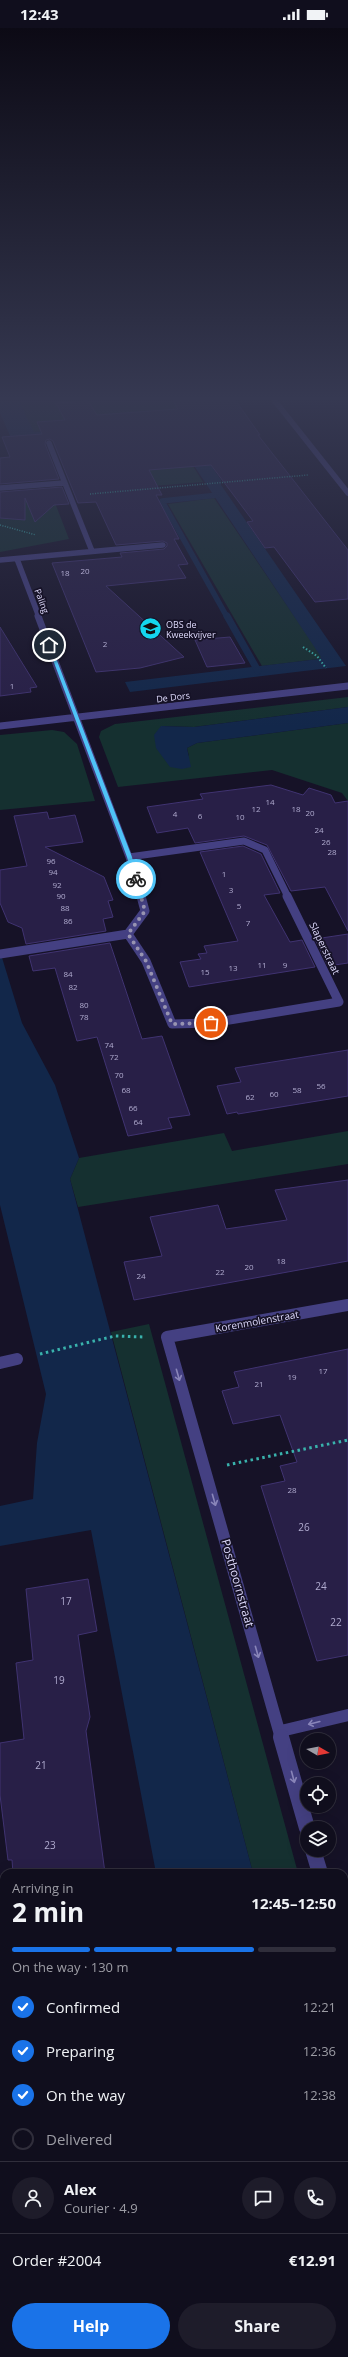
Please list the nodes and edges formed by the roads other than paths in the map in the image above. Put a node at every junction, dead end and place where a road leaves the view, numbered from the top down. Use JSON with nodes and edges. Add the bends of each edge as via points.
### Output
{"nodes":[{"id":1,"x":75,"y":510,"type":"edge"},
{"id":2,"x":163,"y":545,"type":"dead end"},
{"id":3,"x":92,"y":551,"type":"junction"},
{"id":4,"x":17,"y":559,"type":"junction"},
{"id":5,"x":0,"y":560,"type":"edge"},
{"id":6,"x":348,"y":686,"type":"edge"},
{"id":7,"x":76,"y":717,"type":"junction"},
{"id":8,"x":0,"y":726,"type":"edge"},
{"id":9,"x":129,"y":857,"type":"junction"},
{"id":10,"x":128,"y":934,"type":"junction"},
{"id":11,"x":0,"y":954,"type":"edge"},
{"id":12,"x":348,"y":1305,"type":"edge"},
{"id":13,"x":167,"y":1338,"type":"joint"},
{"id":14,"x":17,"y":1359,"type":"road end"},
{"id":15,"x":0,"y":1363,"type":"edge"},
{"id":16,"x":348,"y":1715,"type":"edge"},
{"id":17,"x":280,"y":1731,"type":"junction"},
{"id":18,"x":305,"y":1821,"type":"edge"},
{"id":19,"x":315,"y":1857,"type":"edge"},
{"id":20,"x":319,"y":1869,"type":"edge"}],
"edges":[{"from":1,"to":3,"type":"street"},
{"from":2,"to":3,"type":"street"},
{"from":3,"to":4,"type":"street"},
{"from":4,"to":5,"type":"street"},
{"from":4,"to":7,"type":"street","name":"Paling"},
{"from":6,"to":7,"type":"street","name":"De Dors"},
{"from":7,"to":8,"type":"street","name":"De Dors"},
{"from":7,"to":9,"type":"street"},
{"from":9,"to":10,"type":"street","via":[[145,911]]},
{"from":9,"to":10,"type":"street","name":"Slaperstraat","via":[[244,841],[265,850],[339,1002],[211,1023],[172,1024],[146,961]]},
{"from":10,"to":11,"type":"street"},
{"from":12,"to":13,"type":"street","name":"Korenmolenstraat"},
{"from":13,"to":17,"type":"street","name":"Posthoornstraat","one_way":true},
{"from":14,"to":15,"type":"street"},
{"from":16,"to":17,"type":"street","one_way":true},
{"from":17,"to":18,"type":"street","name":"Posthoornstraat","one_way":true},
{"from":19,"to":20,"type":"street"}]}
